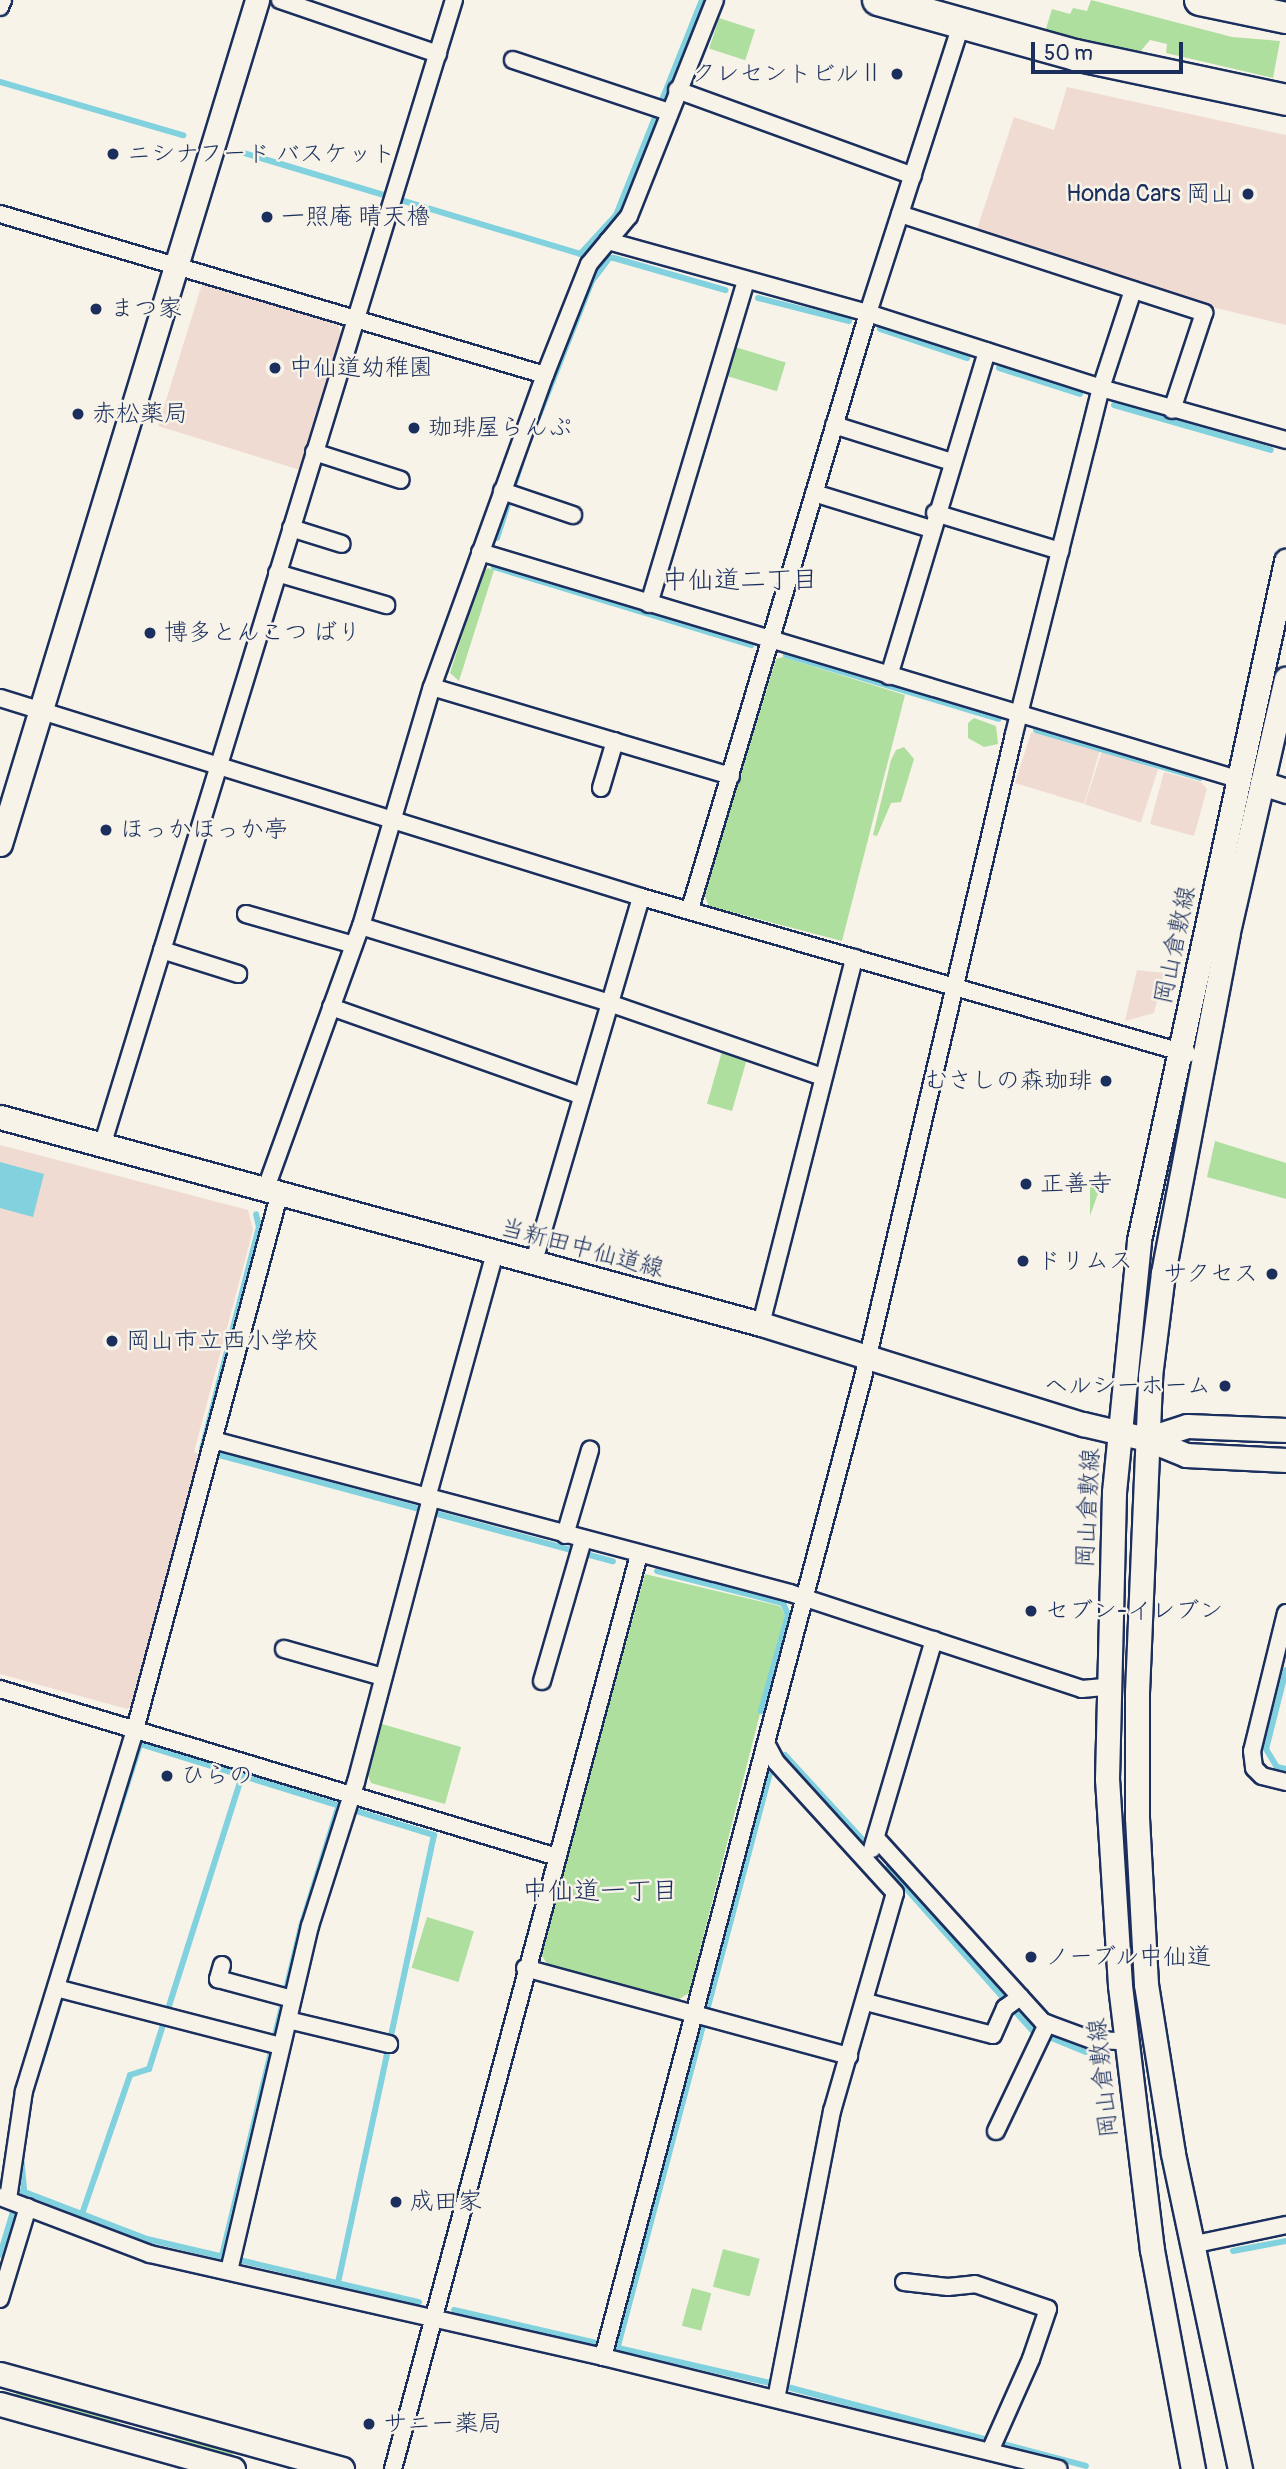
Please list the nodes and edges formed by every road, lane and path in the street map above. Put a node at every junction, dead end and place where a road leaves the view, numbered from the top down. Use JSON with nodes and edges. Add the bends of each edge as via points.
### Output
{"nodes":[{"id":1,"x":3,"y":0,"type":"edge"},
{"id":2,"x":257,"y":0,"type":"edge"},
{"id":3,"x":281,"y":0,"type":"edge"},
{"id":4,"x":454,"y":0,"type":"edge"},
{"id":5,"x":715,"y":0,"type":"edge"},
{"id":6,"x":878,"y":0,"type":"edge"},
{"id":7,"x":1217,"y":2,"type":"edge"},
{"id":8,"x":0,"y":7,"type":"edge"},
{"id":9,"x":1286,"y":18,"type":"edge"},
{"id":10,"x":961,"y":25,"type":"junction"},
{"id":11,"x":438,"y":54,"type":"junction"},
{"id":12,"x":513,"y":60,"type":"dead end"},
{"id":13,"x":677,"y":90,"type":"junction"},
{"id":14,"x":1286,"y":100,"type":"edge"},
{"id":15,"x":661,"y":110,"type":"junction"},
{"id":16,"x":913,"y":176,"type":"junction"},
{"id":17,"x":0,"y":214,"type":"edge"},
{"id":18,"x":900,"y":214,"type":"junction"},
{"id":19,"x":599,"y":251,"type":"junction"},
{"id":20,"x":176,"y":264,"type":"junction"},
{"id":21,"x":746,"y":281,"type":"junction"},
{"id":22,"x":1133,"y":290,"type":"junction"},
{"id":23,"x":868,"y":313,"type":"junction"},
{"id":24,"x":355,"y":318,"type":"junction"},
{"id":25,"x":987,"y":351,"type":"junction"},
{"id":26,"x":545,"y":375,"type":"junction"},
{"id":27,"x":1101,"y":388,"type":"junction"},
{"id":28,"x":1172,"y":410,"type":"junction"},
{"id":29,"x":834,"y":425,"type":"junction"},
{"id":30,"x":1286,"y":440,"type":"edge"},
{"id":31,"x":314,"y":452,"type":"junction"},
{"id":32,"x":952,"y":462,"type":"junction"},
{"id":33,"x":401,"y":480,"type":"dead end"},
{"id":34,"x":509,"y":493,"type":"junction"},
{"id":35,"x":814,"y":493,"type":"junction"},
{"id":36,"x":935,"y":513,"type":"junction"},
{"id":37,"x":573,"y":515,"type":"dead end"},
{"id":38,"x":291,"y":528,"type":"junction"},
{"id":39,"x":931,"y":529,"type":"junction"},
{"id":40,"x":342,"y":544,"type":"dead end"},
{"id":41,"x":1060,"y":551,"type":"junction"},
{"id":42,"x":480,"y":552,"type":"junction"},
{"id":43,"x":1286,"y":561,"type":"edge"},
{"id":44,"x":278,"y":573,"type":"junction"},
{"id":45,"x":649,"y":604,"type":"junction"},
{"id":46,"x":386,"y":605,"type":"dead end"},
{"id":47,"x":771,"y":641,"type":"junction"},
{"id":48,"x":889,"y":676,"type":"junction"},
{"id":49,"x":1286,"y":679,"type":"edge"},
{"id":50,"x":432,"y":687,"type":"junction"},
{"id":51,"x":0,"y":698,"type":"edge"},
{"id":52,"x":41,"y":710,"type":"junction"},
{"id":53,"x":1020,"y":715,"type":"junction"},
{"id":54,"x":615,"y":741,"type":"junction"},
{"id":55,"x":219,"y":766,"type":"junction"},
{"id":56,"x":731,"y":776,"type":"junction"},
{"id":57,"x":1237,"y":779,"type":"junction"},
{"id":58,"x":1262,"y":783,"type":"junction"},
{"id":59,"x":601,"y":788,"type":"dead end"},
{"id":60,"x":1286,"y":791,"type":"edge"},
{"id":61,"x":389,"y":819,"type":"junction"},
{"id":62,"x":0,"y":844,"type":"edge"},
{"id":63,"x":641,"y":897,"type":"junction"},
{"id":64,"x":690,"y":909,"type":"junction"},
{"id":65,"x":246,"y":914,"type":"dead end"},
{"id":66,"x":361,"y":926,"type":"junction"},
{"id":67,"x":354,"y":945,"type":"junction"},
{"id":68,"x":162,"y":950,"type":"junction"},
{"id":69,"x":854,"y":958,"type":"junction"},
{"id":70,"x":238,"y":974,"type":"dead end"},
{"id":71,"x":955,"y":988,"type":"junction"},
{"id":72,"x":609,"y":1003,"type":"junction"},
{"id":73,"x":331,"y":1007,"type":"junction"},
{"id":74,"x":1178,"y":1052,"type":"junction"},
{"id":75,"x":1202,"y":1056,"type":"junction"},
{"id":76,"x":823,"y":1077,"type":"junction"},
{"id":77,"x":582,"y":1096,"type":"junction"},
{"id":78,"x":0,"y":1117,"type":"edge"},
{"id":79,"x":102,"y":1146,"type":"junction"},
{"id":80,"x":273,"y":1190,"type":"junction"},
{"id":81,"x":495,"y":1253,"type":"junction"},
{"id":82,"x":534,"y":1261,"type":"junction"},
{"id":83,"x":761,"y":1324,"type":"junction"},
{"id":84,"x":867,"y":1356,"type":"junction"},
{"id":85,"x":1286,"y":1430,"type":"edge"},
{"id":86,"x":1118,"y":1434,"type":"junction"},
{"id":87,"x":1147,"y":1439,"type":"junction"},
{"id":88,"x":213,"y":1440,"type":"junction"},
{"id":89,"x":590,"y":1450,"type":"dead end"},
{"id":90,"x":1286,"y":1460,"type":"edge"},
{"id":91,"x":429,"y":1505,"type":"junction"},
{"id":92,"x":565,"y":1535,"type":"junction"},
{"id":93,"x":581,"y":1549,"type":"junction"},
{"id":94,"x":639,"y":1555,"type":"junction"},
{"id":95,"x":805,"y":1598,"type":"junction"},
{"id":96,"x":1286,"y":1613,"type":"edge"},
{"id":97,"x":934,"y":1640,"type":"junction"},
{"id":98,"x":284,"y":1649,"type":"dead end"},
{"id":99,"x":383,"y":1676,"type":"junction"},
{"id":100,"x":542,"y":1681,"type":"dead end"},
{"id":101,"x":1108,"y":1687,"type":"junction"},
{"id":102,"x":0,"y":1689,"type":"edge"},
{"id":103,"x":135,"y":1726,"type":"junction"},
{"id":104,"x":767,"y":1745,"type":"junction"},
{"id":105,"x":1286,"y":1782,"type":"edge"},
{"id":106,"x":349,"y":1804,"type":"junction"},
{"id":107,"x":877,"y":1839,"type":"junction"},
{"id":108,"x":557,"y":1857,"type":"junction"},
{"id":109,"x":867,"y":1861,"type":"junction"},
{"id":110,"x":222,"y":1965,"type":"dead end"},
{"id":111,"x":525,"y":1968,"type":"junction"},
{"id":112,"x":61,"y":1990,"type":"junction"},
{"id":113,"x":287,"y":1998,"type":"junction"},
{"id":114,"x":866,"y":2001,"type":"junction"},
{"id":115,"x":1013,"y":2003,"type":"junction"},
{"id":116,"x":701,"y":2016,"type":"junction"},
{"id":117,"x":288,"y":2020,"type":"junction"},
{"id":118,"x":1043,"y":2031,"type":"junction"},
{"id":119,"x":1125,"y":2041,"type":"junction"},
{"id":120,"x":275,"y":2044,"type":"junction"},
{"id":121,"x":389,"y":2044,"type":"dead end"},
{"id":122,"x":849,"y":2056,"type":"junction"},
{"id":123,"x":996,"y":2131,"type":"dead end"},
{"id":124,"x":13,"y":2197,"type":"edge"},
{"id":125,"x":1286,"y":2225,"type":"edge"},
{"id":126,"x":1196,"y":2244,"type":"junction"},
{"id":127,"x":231,"y":2262,"type":"junction"},
{"id":128,"x":904,"y":2282,"type":"dead end"},
{"id":129,"x":0,"y":2299,"type":"edge"},
{"id":130,"x":431,"y":2319,"type":"junction"},
{"id":131,"x":605,"y":2349,"type":"junction"},
{"id":132,"x":0,"y":2374,"type":"edge"},
{"id":133,"x":779,"y":2390,"type":"junction"},
{"id":134,"x":0,"y":2404,"type":"edge"},
{"id":135,"x":993,"y":2444,"type":"junction"},
{"id":136,"x":233,"y":2469,"type":"edge"},
{"id":137,"x":342,"y":2469,"type":"edge"},
{"id":138,"x":393,"y":2469,"type":"edge"},
{"id":139,"x":1058,"y":2469,"type":"edge"},
{"id":140,"x":1194,"y":2469,"type":"edge"},
{"id":141,"x":1240,"y":2469,"type":"edge"}],
"edges":[{"from":1,"to":8,"type":"street"},
{"from":2,"to":20,"type":"main road"},
{"from":3,"to":11,"type":"street"},
{"from":4,"to":11,"type":"street"},
{"from":5,"to":13,"type":"street"},
{"from":6,"to":10,"type":"highway"},
{"from":7,"to":9,"type":"highway"},
{"from":10,"to":14,"type":"highway","via":[[1196,83]]},
{"from":10,"to":16,"type":"street"},
{"from":11,"to":24,"type":"street"},
{"from":12,"to":15,"type":"street"},
{"from":13,"to":15,"type":"street"},
{"from":13,"to":16,"type":"street"},
{"from":15,"to":19,"type":"street","via":[[629,216]]},
{"from":16,"to":18,"type":"street"},
{"from":17,"to":20,"type":"street"},
{"from":18,"to":22,"type":"street"},
{"from":18,"to":23,"type":"street"},
{"from":19,"to":21,"type":"street"},
{"from":19,"to":26,"type":"street"},
{"from":20,"to":24,"type":"street"},
{"from":20,"to":52,"type":"main road"},
{"from":21,"to":23,"type":"street"},
{"from":21,"to":45,"type":"street"},
{"from":22,"to":27,"type":"street"},
{"from":22,"to":28,"type":"street","via":[[1204,313]]},
{"from":23,"to":25,"type":"street"},
{"from":23,"to":29,"type":"street"},
{"from":24,"to":26,"type":"street"},
{"from":24,"to":31,"type":"street"},
{"from":25,"to":27,"type":"street"},
{"from":25,"to":32,"type":"street"},
{"from":26,"to":34,"type":"street"},
{"from":27,"to":28,"type":"street"},
{"from":27,"to":41,"type":"street"},
{"from":28,"to":30,"type":"street"},
{"from":29,"to":32,"type":"street"},
{"from":29,"to":35,"type":"street"},
{"from":31,"to":33,"type":"street"},
{"from":31,"to":38,"type":"street"},
{"from":32,"to":36,"type":"street"},
{"from":34,"to":37,"type":"street"},
{"from":34,"to":42,"type":"street"},
{"from":35,"to":39,"type":"street"},
{"from":35,"to":47,"type":"street"},
{"from":36,"to":39,"type":"street"},
{"from":36,"to":41,"type":"street"},
{"from":38,"to":40,"type":"street"},
{"from":38,"to":44,"type":"street"},
{"from":39,"to":48,"type":"street"},
{"from":41,"to":53,"type":"street"},
{"from":42,"to":45,"type":"street"},
{"from":42,"to":50,"type":"street"},
{"from":43,"to":57,"type":"main road","name":"岡山倉敷線"},
{"from":44,"to":46,"type":"street"},
{"from":44,"to":55,"type":"street"},
{"from":45,"to":47,"type":"street"},
{"from":47,"to":48,"type":"street"},
{"from":47,"to":56,"type":"street"},
{"from":48,"to":53,"type":"street"},
{"from":49,"to":58,"type":"main road","name":"岡山倉敷線"},
{"from":50,"to":54,"type":"street"},
{"from":50,"to":61,"type":"street"},
{"from":51,"to":52,"type":"street"},
{"from":52,"to":55,"type":"street"},
{"from":52,"to":62,"type":"main road"},
{"from":53,"to":57,"type":"street"},
{"from":53,"to":71,"type":"street"},
{"from":54,"to":56,"type":"street"},
{"from":54,"to":59,"type":"street"},
{"from":55,"to":61,"type":"street"},
{"from":55,"to":68,"type":"street"},
{"from":56,"to":64,"type":"street"},
{"from":57,"to":74,"type":"main road","name":"岡山倉敷線"},
{"from":58,"to":60,"type":"main road"},
{"from":58,"to":75,"type":"main road","name":"岡山倉敷線"},
{"from":61,"to":63,"type":"street"},
{"from":61,"to":66,"type":"street"},
{"from":63,"to":64,"type":"street"},
{"from":63,"to":72,"type":"street"},
{"from":64,"to":69,"type":"street"},
{"from":65,"to":67,"type":"street"},
{"from":66,"to":67,"type":"street"},
{"from":66,"to":72,"type":"street"},
{"from":67,"to":73,"type":"street"},
{"from":68,"to":70,"type":"street"},
{"from":68,"to":79,"type":"street"},
{"from":69,"to":71,"type":"street"},
{"from":69,"to":76,"type":"street"},
{"from":71,"to":74,"type":"street"},
{"from":71,"to":84,"type":"street"},
{"from":72,"to":76,"type":"street"},
{"from":72,"to":77,"type":"street"},
{"from":73,"to":77,"type":"street"},
{"from":73,"to":80,"type":"street"},
{"from":74,"to":75,"type":"street"},
{"from":74,"to":86,"type":"main road","name":"岡山倉敷線","via":[[1139,1240]]},
{"from":75,"to":87,"type":"main road","name":"岡山倉敷線","via":[[1163,1273]]},
{"from":76,"to":83,"type":"street"},
{"from":77,"to":82,"type":"street"},
{"from":78,"to":79,"type":"main road","name":"当新田中仙道線"},
{"from":79,"to":80,"type":"main road","name":"当新田中仙道線"},
{"from":80,"to":81,"type":"main road","name":"当新田中仙道線"},
{"from":80,"to":88,"type":"street"},
{"from":81,"to":82,"type":"main road","name":"当新田中仙道線"},
{"from":81,"to":91,"type":"street"},
{"from":82,"to":83,"type":"main road","name":"当新田中仙道線"},
{"from":83,"to":84,"type":"main road","name":"当新田中仙道線"},
{"from":84,"to":86,"type":"main road","name":"当新田中仙道線"},
{"from":84,"to":95,"type":"street"},
{"from":85,"to":87,"type":"main road","via":[[1187,1426]]},
{"from":86,"to":87,"type":"main road","name":"当新田中仙道線"},
{"from":86,"to":101,"type":"main road","name":"岡山倉敷線"},
{"from":87,"to":90,"type":"main road","name":"当新田中仙道線","via":[[1186,1455]]},
{"from":87,"to":126,"type":"main road","name":"岡山倉敷線","via":[[1137,1817],[1145,1971],[1173,2153]]},
{"from":88,"to":91,"type":"street"},
{"from":88,"to":103,"type":"street"},
{"from":89,"to":92,"type":"street"},
{"from":91,"to":92,"type":"street"},
{"from":91,"to":99,"type":"street"},
{"from":92,"to":93,"type":"street"},
{"from":93,"to":94,"type":"street"},
{"from":93,"to":100,"type":"street"},
{"from":94,"to":95,"type":"street"},
{"from":94,"to":108,"type":"street"},
{"from":95,"to":97,"type":"street"},
{"from":95,"to":104,"type":"street"},
{"from":96,"to":105,"type":"street","via":[[1252,1751],[1254,1768],[1262,1776]]},
{"from":97,"to":101,"type":"street","via":[[1082,1689]]},
{"from":97,"to":107,"type":"street"},
{"from":98,"to":99,"type":"street"},
{"from":99,"to":106,"type":"street"},
{"from":101,"to":119,"type":"main road","name":"岡山倉敷線","via":[[1107,1779]]},
{"from":102,"to":103,"type":"street"},
{"from":103,"to":106,"type":"street"},
{"from":103,"to":112,"type":"street"},
{"from":104,"to":109,"type":"street","via":[[776,1762]]},
{"from":104,"to":116,"type":"street"},
{"from":106,"to":108,"type":"street"},
{"from":106,"to":113,"type":"street"},
{"from":107,"to":109,"type":"street"},
{"from":107,"to":115,"type":"street"},
{"from":108,"to":111,"type":"street"},
{"from":109,"to":114,"type":"street","via":[[895,1893]]},
{"from":110,"to":113,"type":"street","via":[[218,1979]]},
{"from":111,"to":116,"type":"street"},
{"from":111,"to":130,"type":"street"},
{"from":112,"to":120,"type":"street"},
{"from":112,"to":124,"type":"street","via":[[24,2091]]},
{"from":113,"to":117,"type":"street"},
{"from":114,"to":115,"type":"street","via":[[993,2035]]},
{"from":114,"to":122,"type":"street"},
{"from":115,"to":118,"type":"street"},
{"from":116,"to":122,"type":"street"},
{"from":116,"to":131,"type":"street"},
{"from":117,"to":120,"type":"street"},
{"from":117,"to":121,"type":"street"},
{"from":118,"to":119,"type":"street"},
{"from":118,"to":123,"type":"street"},
{"from":119,"to":140,"type":"main road","name":"岡山倉敷線","via":[[1152,2250]]},
{"from":120,"to":127,"type":"street"},
{"from":122,"to":133,"type":"street","via":[[832,2111]]},
{"from":124,"to":127,"type":"street","via":[[150,2254]]},
{"from":124,"to":129,"type":"street"},
{"from":125,"to":126,"type":"street"},
{"from":126,"to":141,"type":"main road","name":"岡山倉敷線"},
{"from":127,"to":130,"type":"street"},
{"from":128,"to":135,"type":"street","via":[[948,2287],[975,2284],[1048,2309]]},
{"from":130,"to":131,"type":"street"},
{"from":130,"to":138,"type":"street"},
{"from":131,"to":133,"type":"street"},
{"from":132,"to":137,"type":"main road"},
{"from":133,"to":135,"type":"street"},
{"from":134,"to":136,"type":"main road"},
{"from":135,"to":139,"type":"street"}]}
